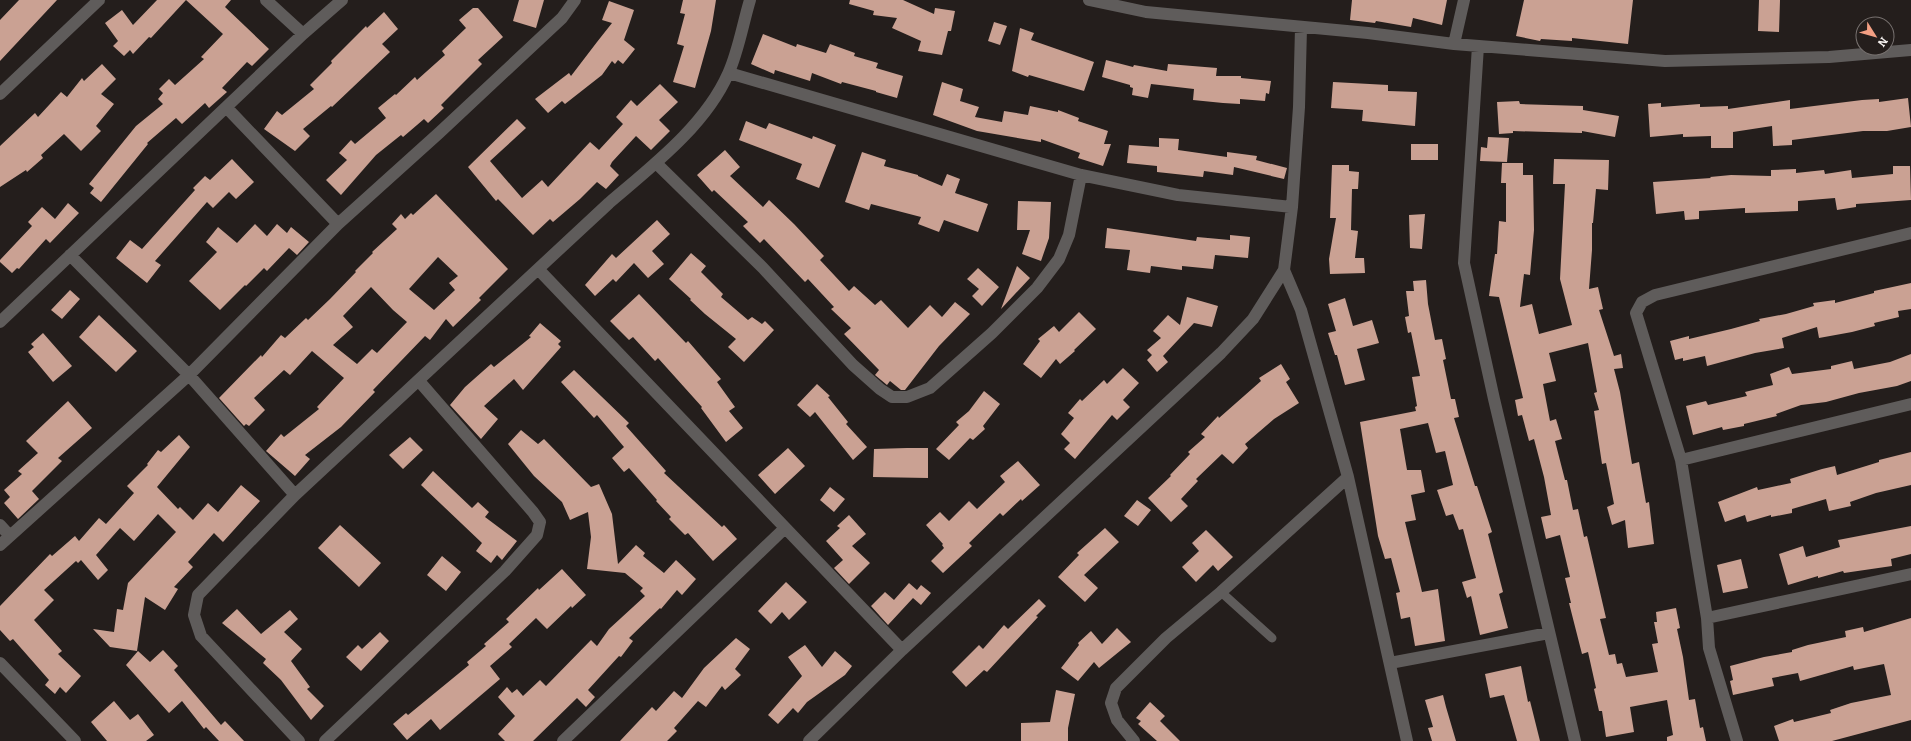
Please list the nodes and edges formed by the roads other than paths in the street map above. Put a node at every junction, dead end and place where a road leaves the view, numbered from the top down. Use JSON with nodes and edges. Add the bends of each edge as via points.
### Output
{"nodes":[{"id":1,"x":99,"y":0,"type":"edge"},
{"id":2,"x":266,"y":0,"type":"edge"},
{"id":3,"x":342,"y":0,"type":"edge"},
{"id":4,"x":575,"y":0,"type":"edge"},
{"id":5,"x":750,"y":0,"type":"edge"},
{"id":6,"x":1089,"y":0,"type":"edge"},
{"id":7,"x":1464,"y":0,"type":"edge"},
{"id":8,"x":1301,"y":28,"type":"junction"},
{"id":9,"x":303,"y":34,"type":"junction"},
{"id":10,"x":1454,"y":44,"type":"junction"},
{"id":11,"x":1478,"y":46,"type":"junction"},
{"id":12,"x":1911,"y":50,"type":"edge"},
{"id":13,"x":729,"y":73,"type":"junction"},
{"id":14,"x":0,"y":94,"type":"edge"},
{"id":15,"x":226,"y":108,"type":"junction"},
{"id":16,"x":656,"y":163,"type":"junction"},
{"id":17,"x":1081,"y":175,"type":"junction"},
{"id":18,"x":1292,"y":207,"type":"junction"},
{"id":19,"x":338,"y":224,"type":"junction"},
{"id":20,"x":1911,"y":233,"type":"edge"},
{"id":21,"x":70,"y":255,"type":"junction"},
{"id":22,"x":538,"y":270,"type":"junction"},
{"id":23,"x":1284,"y":270,"type":"junction"},
{"id":24,"x":0,"y":322,"type":"edge"},
{"id":25,"x":189,"y":375,"type":"junction"},
{"id":26,"x":419,"y":381,"type":"junction"},
{"id":27,"x":1911,"y":404,"type":"edge"},
{"id":28,"x":1681,"y":460,"type":"junction"},
{"id":29,"x":1348,"y":477,"type":"junction"},
{"id":30,"x":295,"y":495,"type":"junction"},
{"id":31,"x":0,"y":525,"type":"edge"},
{"id":32,"x":785,"y":528,"type":"junction"},
{"id":33,"x":10,"y":536,"type":"junction"},
{"id":34,"x":0,"y":545,"type":"edge"},
{"id":35,"x":1911,"y":574,"type":"edge"},
{"id":36,"x":1221,"y":592,"type":"junction"},
{"id":37,"x":1707,"y":618,"type":"junction"},
{"id":38,"x":1549,"y":633,"type":"junction"},
{"id":39,"x":1272,"y":638,"type":"dead end"},
{"id":40,"x":902,"y":650,"type":"junction"},
{"id":41,"x":0,"y":663,"type":"edge"},
{"id":42,"x":1390,"y":663,"type":"junction"},
{"id":43,"x":75,"y":741,"type":"edge"},
{"id":44,"x":299,"y":741,"type":"edge"},
{"id":45,"x":325,"y":741,"type":"edge"},
{"id":46,"x":563,"y":741,"type":"edge"},
{"id":47,"x":809,"y":741,"type":"edge"},
{"id":48,"x":1134,"y":741,"type":"edge"},
{"id":49,"x":1408,"y":741,"type":"edge"},
{"id":50,"x":1575,"y":741,"type":"edge"},
{"id":51,"x":1737,"y":741,"type":"edge"}],
"edges":[{"from":1,"to":14,"type":"street"},
{"from":2,"to":9,"type":"street"},
{"from":3,"to":9,"type":"street"},
{"from":4,"to":19,"type":"street","via":[[562,18]]},
{"from":5,"to":13,"type":"street"},
{"from":6,"to":8,"type":"street","via":[[1146,12]]},
{"from":7,"to":10,"type":"street"},
{"from":8,"to":10,"type":"street"},
{"from":8,"to":18,"type":"street"},
{"from":9,"to":15,"type":"street"},
{"from":10,"to":11,"type":"street"},
{"from":11,"to":12,"type":"street","via":[[1665,61],[1829,57]]},
{"from":11,"to":38,"type":"street","via":[[1464,263]]},
{"from":13,"to":16,"type":"street","via":[[713,102]]},
{"from":13,"to":17,"type":"street"},
{"from":15,"to":19,"type":"street"},
{"from":15,"to":21,"type":"street"},
{"from":16,"to":17,"type":"street","via":[[764,268],[853,365],[892,397],[907,396],[930,388],[992,333],[1037,288],[1058,259],[1069,235]]},
{"from":16,"to":22,"type":"street"},
{"from":17,"to":18,"type":"street","via":[[1178,195]]},
{"from":18,"to":23,"type":"street"},
{"from":19,"to":25,"type":"street"},
{"from":20,"to":28,"type":"street","via":[[1655,295],[1642,302],[1636,313]]},
{"from":21,"to":24,"type":"street"},
{"from":21,"to":25,"type":"street"},
{"from":22,"to":26,"type":"street"},
{"from":22,"to":32,"type":"street"},
{"from":23,"to":29,"type":"street","via":[[1301,310]]},
{"from":23,"to":40,"type":"street","via":[[1253,319],[1221,353]]},
{"from":25,"to":30,"type":"street"},
{"from":25,"to":33,"type":"street"},
{"from":26,"to":30,"type":"street"},
{"from":26,"to":45,"type":"street","via":[[533,512],[540,522],[537,536],[505,571]]},
{"from":27,"to":28,"type":"street"},
{"from":28,"to":37,"type":"street"},
{"from":29,"to":36,"type":"street"},
{"from":29,"to":42,"type":"street"},
{"from":30,"to":44,"type":"street","via":[[198,595],[194,616],[201,636]]},
{"from":31,"to":33,"type":"street"},
{"from":32,"to":40,"type":"street"},
{"from":32,"to":46,"type":"street"},
{"from":33,"to":34,"type":"street"},
{"from":35,"to":37,"type":"street"},
{"from":36,"to":39,"type":"lane"},
{"from":36,"to":48,"type":"street","via":[[1166,638],[1116,688],[1110,703],[1117,720]]},
{"from":37,"to":51,"type":"street","via":[[1709,648]]},
{"from":38,"to":42,"type":"street"},
{"from":38,"to":50,"type":"street"},
{"from":40,"to":47,"type":"street"},
{"from":41,"to":43,"type":"street"},
{"from":42,"to":49,"type":"street"}]}
